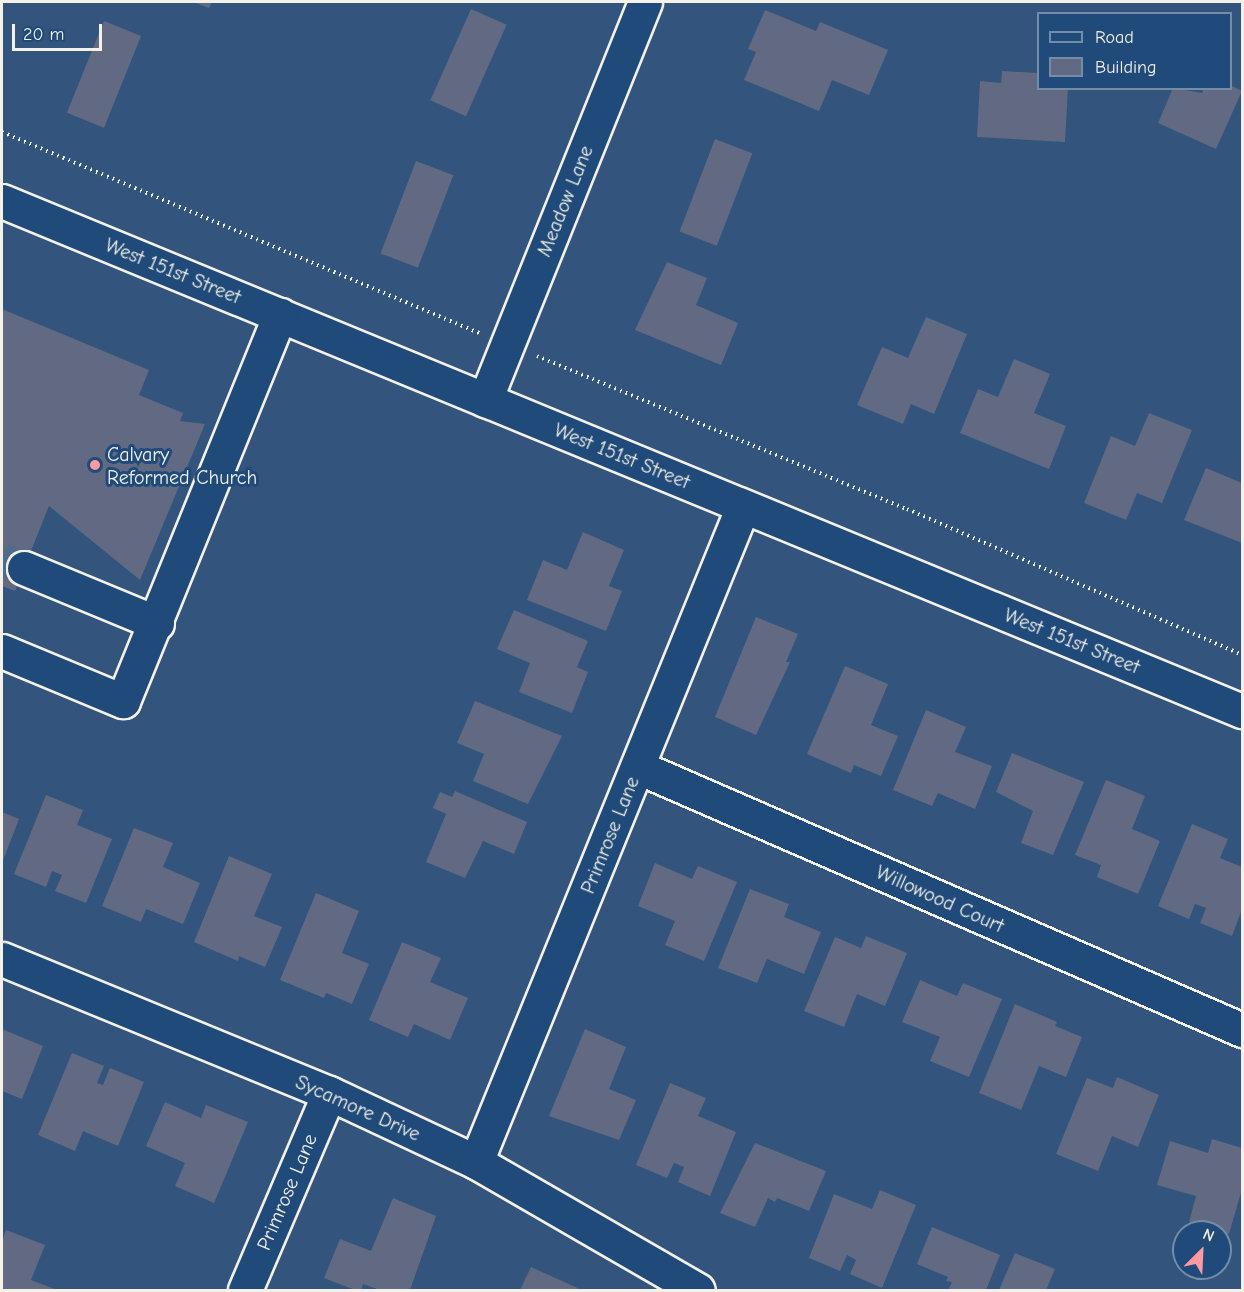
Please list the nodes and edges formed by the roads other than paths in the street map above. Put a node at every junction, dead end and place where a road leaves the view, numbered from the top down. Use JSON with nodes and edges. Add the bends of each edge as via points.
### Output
{"nodes":[{"id":1,"x":645,"y":2,"type":"edge"},
{"id":2,"x":2,"y":201,"type":"edge"},
{"id":3,"x":280,"y":315,"type":"junction"},
{"id":4,"x":485,"y":400,"type":"junction"},
{"id":5,"x":743,"y":506,"type":"junction"},
{"id":6,"x":24,"y":568,"type":"tunnel mouth"},
{"id":7,"x":156,"y":623,"type":"junction"},
{"id":8,"x":2,"y":651,"type":"edge"},
{"id":9,"x":1242,"y":711,"type":"edge"},
{"id":10,"x":638,"y":767,"type":"junction"},
{"id":11,"x":2,"y":959,"type":"edge"},
{"id":12,"x":1242,"y":1030,"type":"edge"},
{"id":13,"x":329,"y":1093,"type":"junction"},
{"id":14,"x":476,"y":1162,"type":"junction"},
{"id":15,"x":245,"y":1290,"type":"edge"},
{"id":16,"x":698,"y":1290,"type":"edge"}],
"edges":[{"from":1,"to":4,"type":"street","name":"Meadow Lane"},
{"from":2,"to":3,"type":"street","name":"West 151st Street"},
{"from":3,"to":4,"type":"street","name":"West 151st Street"},
{"from":3,"to":7,"type":"street"},
{"from":4,"to":5,"type":"street","name":"West 151st Street"},
{"from":5,"to":9,"type":"street","name":"West 151st Street"},
{"from":5,"to":10,"type":"street","name":"Primrose Lane"},
{"from":6,"to":7,"type":"street"},
{"from":7,"to":8,"type":"street","via":[[123,701]]},
{"from":10,"to":12,"type":"street","name":"Willowood Court"},
{"from":10,"to":14,"type":"street","name":"Primrose Lane"},
{"from":11,"to":13,"type":"street","name":"Sycamore Drive"},
{"from":13,"to":14,"type":"street","name":"Sycamore Drive"},
{"from":13,"to":15,"type":"street","name":"Primrose Lane"},
{"from":14,"to":16,"type":"street","name":"Sycamore Drive"}]}
